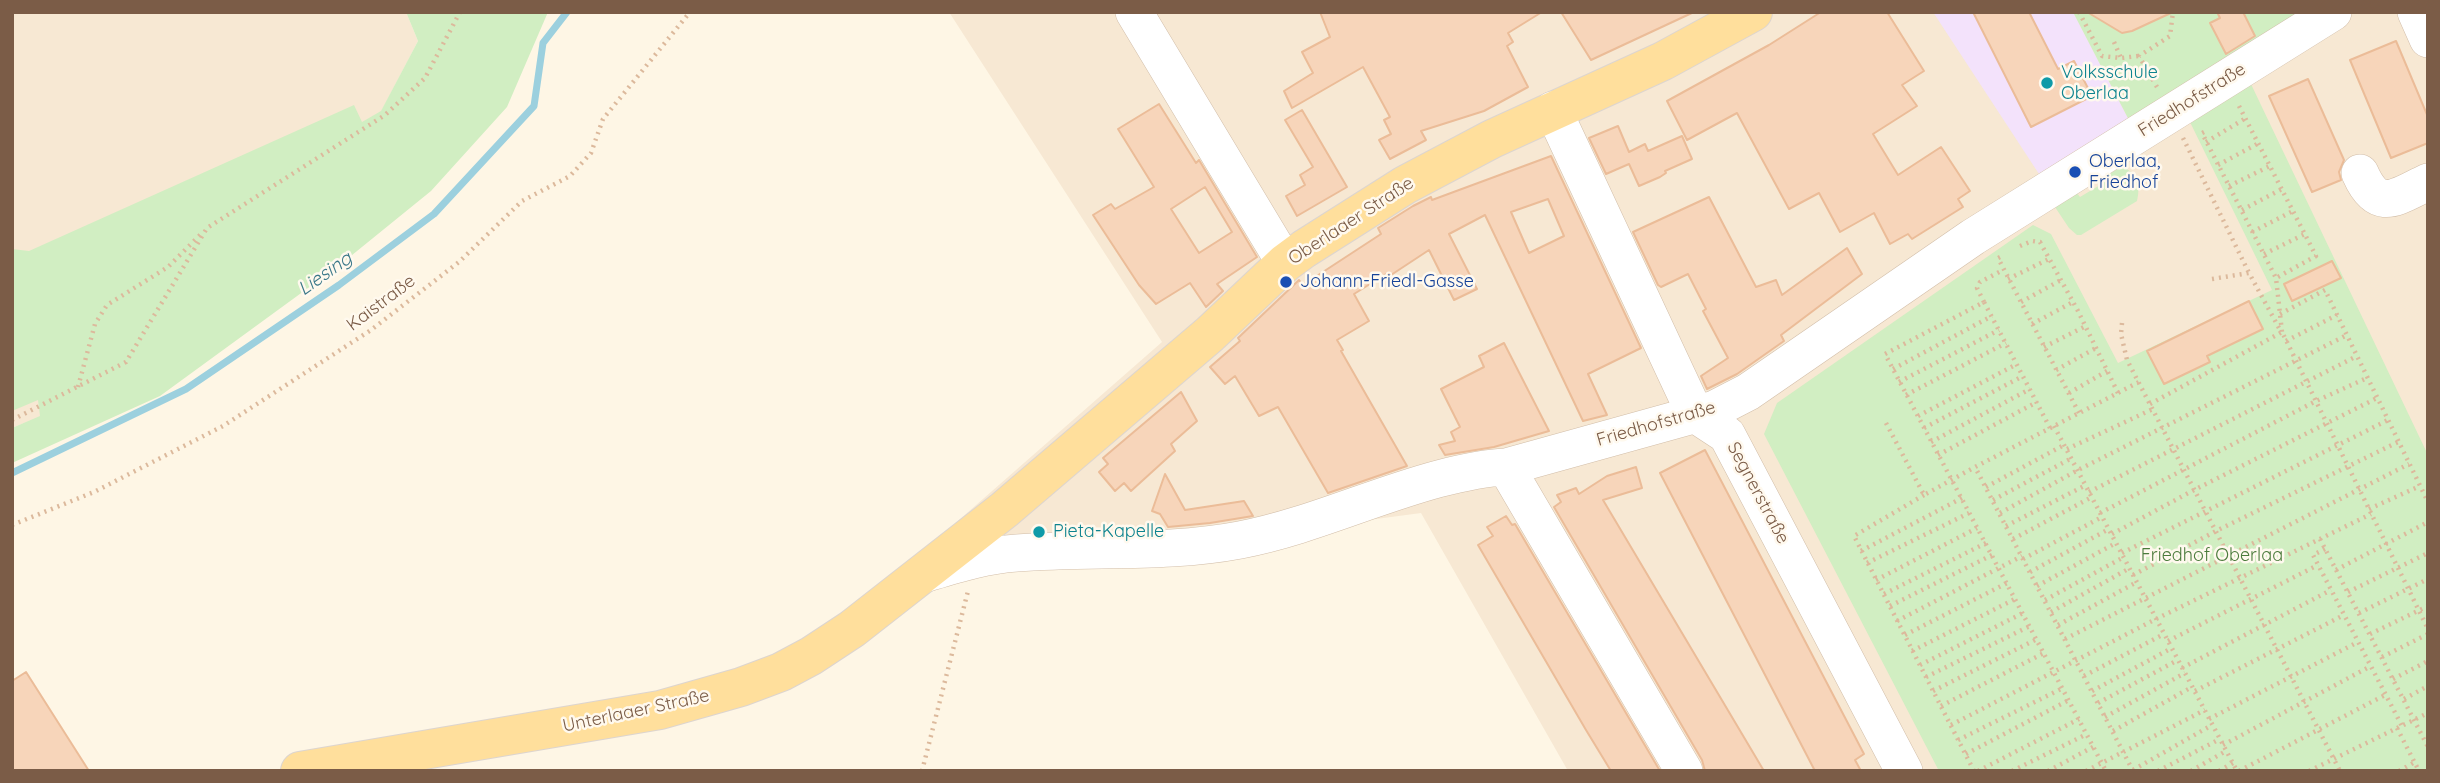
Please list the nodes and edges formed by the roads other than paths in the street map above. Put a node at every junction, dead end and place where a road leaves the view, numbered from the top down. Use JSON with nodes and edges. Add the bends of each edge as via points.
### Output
{"nodes":[{"id":1,"x":1134,"y":12,"type":"edge"},
{"id":2,"x":1753,"y":12,"type":"edge"},
{"id":3,"x":2333,"y":12,"type":"edge"},
{"id":4,"x":2416,"y":12,"type":"edge"},
{"id":5,"x":2428,"y":39,"type":"edge"},
{"id":6,"x":1553,"y":110,"type":"junction"},
{"id":7,"x":2360,"y":173,"type":"dead end"},
{"id":8,"x":2428,"y":183,"type":"edge"},
{"id":9,"x":1285,"y":263,"type":"junction"},
{"id":10,"x":1695,"y":414,"type":"junction"},
{"id":11,"x":1506,"y":467,"type":"junction"},
{"id":12,"x":1004,"y":510,"type":"junction"},
{"id":13,"x":1015,"y":553,"type":"junction"},
{"id":14,"x":923,"y":575,"type":"junction"},
{"id":15,"x":300,"y":771,"type":"edge"},
{"id":16,"x":1684,"y":771,"type":"edge"},
{"id":17,"x":1904,"y":771,"type":"edge"}],
"edges":[{"from":1,"to":9,"type":"street"},
{"from":2,"to":6,"type":"main road","name":"Oberlaaer Straße","via":[[1663,61]]},
{"from":3,"to":10,"type":"street","name":"Friedhofstraße","via":[[1973,237],[1740,397]]},
{"from":4,"to":5,"type":"street"},
{"from":6,"to":9,"type":"main road","name":"Oberlaaer Straße","via":[[1405,184]]},
{"from":6,"to":10,"type":"street"},
{"from":7,"to":8,"type":"street","via":[[2372,195],[2381,200]]},
{"from":9,"to":12,"type":"main road","name":"Oberlaaer Straße","via":[[1210,334]]},
{"from":10,"to":11,"type":"street","name":"Friedhofstraße"},
{"from":10,"to":17,"type":"street","name":"Segnerstraße","via":[[1727,435]]},
{"from":11,"to":13,"type":"street","name":"Friedhofstraße","via":[[1483,467],[1299,525],[1211,545]]},
{"from":11,"to":16,"type":"street"},
{"from":12,"to":13,"type":"street"},
{"from":12,"to":14,"type":"main road","name":"Unterlaaer Straße"},
{"from":13,"to":14,"type":"street","name":"Friedhofstraße","via":[[974,559]]},
{"from":14,"to":15,"type":"main road","name":"Unterlaaer Straße","via":[[811,656],[741,687],[660,710]]}]}
